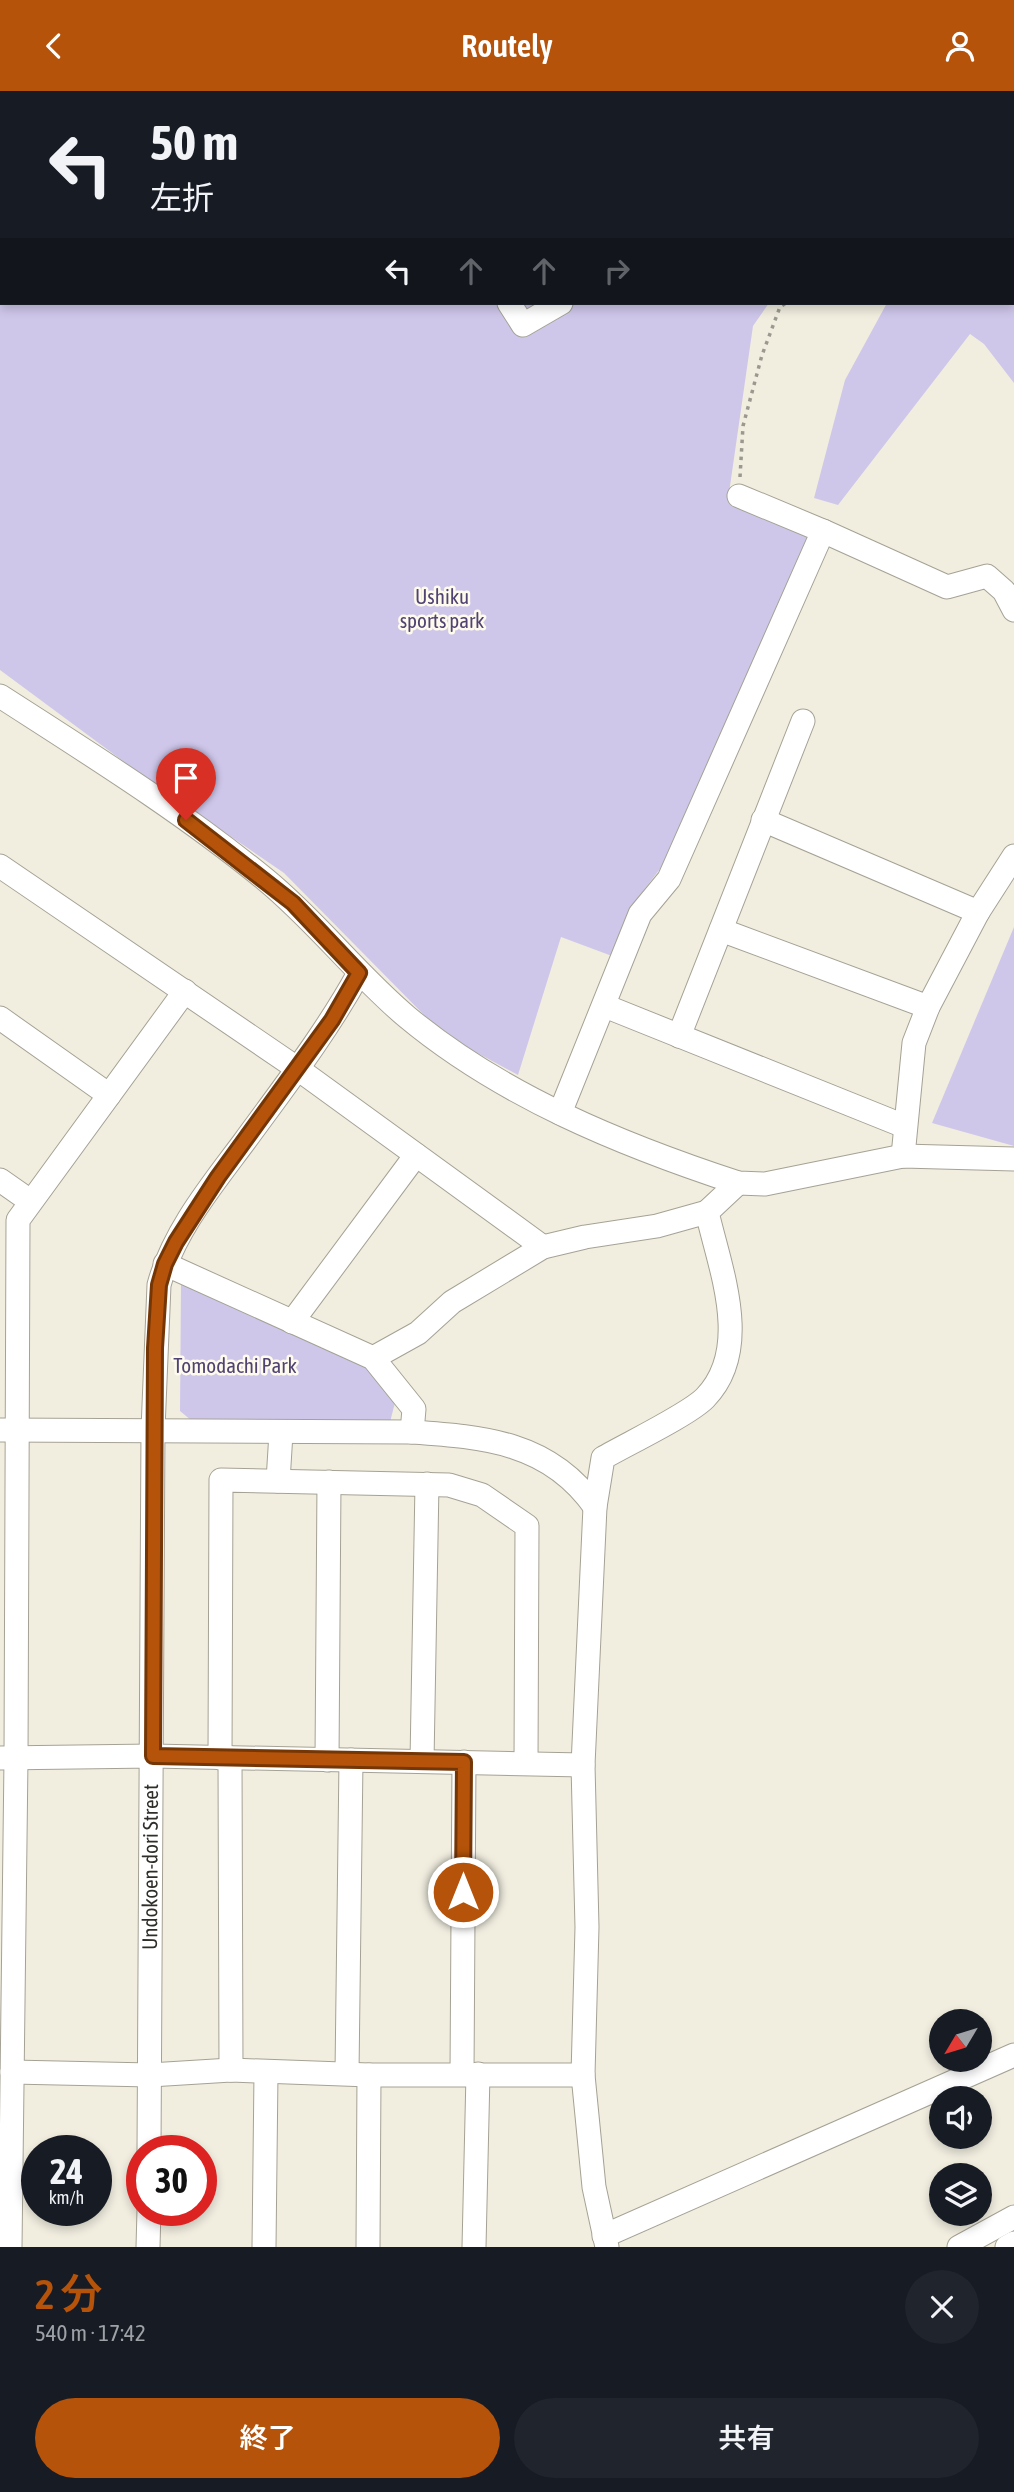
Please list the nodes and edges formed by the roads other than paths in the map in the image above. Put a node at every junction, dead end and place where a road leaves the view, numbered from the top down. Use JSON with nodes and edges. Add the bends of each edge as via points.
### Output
{"nodes":[{"id":1,"x":510,"y":305,"type":"edge"},
{"id":2,"x":558,"y":305,"type":"edge"},
{"id":3,"x":739,"y":496,"type":"road end"},
{"id":4,"x":823,"y":531,"type":"junction"},
{"id":5,"x":1014,"y":610,"type":"edge"},
{"id":6,"x":0,"y":696,"type":"edge"},
{"id":7,"x":803,"y":721,"type":"dead end"},
{"id":8,"x":764,"y":820,"type":"junction"},
{"id":9,"x":1014,"y":856,"type":"edge"},
{"id":10,"x":0,"y":866,"type":"edge"},
{"id":11,"x":978,"y":912,"type":"junction"},
{"id":12,"x":720,"y":930,"type":"junction"},
{"id":13,"x":359,"y":973,"type":"junction"},
{"id":14,"x":185,"y":991,"type":"junction"},
{"id":15,"x":605,"y":1006,"type":"junction"},
{"id":16,"x":928,"y":1007,"type":"junction"},
{"id":17,"x":0,"y":1018,"type":"edge"},
{"id":18,"x":679,"y":1036,"type":"junction"},
{"id":19,"x":298,"y":1069,"type":"junction"},
{"id":20,"x":109,"y":1095,"type":"junction"},
{"id":21,"x":560,"y":1113,"type":"junction"},
{"id":22,"x":904,"y":1126,"type":"junction"},
{"id":23,"x":416,"y":1155,"type":"junction"},
{"id":24,"x":903,"y":1156,"type":"junction"},
{"id":25,"x":1014,"y":1159,"type":"edge"},
{"id":26,"x":0,"y":1180,"type":"edge"},
{"id":27,"x":738,"y":1183,"type":"junction"},
{"id":28,"x":30,"y":1201,"type":"junction"},
{"id":29,"x":706,"y":1212,"type":"junction"},
{"id":30,"x":543,"y":1247,"type":"junction"},
{"id":31,"x":165,"y":1264,"type":"junction"},
{"id":32,"x":292,"y":1322,"type":"junction"},
{"id":33,"x":373,"y":1359,"type":"junction"},
{"id":34,"x":153,"y":1429,"type":"junction"},
{"id":35,"x":9,"y":1430,"type":"edge"},
{"id":36,"x":412,"y":1432,"type":"junction"},
{"id":37,"x":282,"y":1433,"type":"junction"},
{"id":38,"x":278,"y":1481,"type":"junction"},
{"id":39,"x":329,"y":1482,"type":"junction"},
{"id":40,"x":427,"y":1484,"type":"junction"},
{"id":41,"x":8,"y":1495,"type":"edge"},
{"id":42,"x":595,"y":1507,"type":"junction"},
{"id":43,"x":153,"y":1756,"type":"junction"},
{"id":44,"x":8,"y":1758,"type":"edge"},
{"id":45,"x":225,"y":1758,"type":"junction"},
{"id":46,"x":327,"y":1760,"type":"junction"},
{"id":47,"x":351,"y":1760,"type":"junction"},
{"id":48,"x":422,"y":1761,"type":"junction"},
{"id":49,"x":464,"y":1762,"type":"junction"},
{"id":50,"x":526,"y":1763,"type":"junction"},
{"id":51,"x":583,"y":1765,"type":"junction"},
{"id":52,"x":1014,"y":2055,"type":"edge"},
{"id":53,"x":231,"y":2070,"type":"junction"},
{"id":54,"x":12,"y":2072,"type":"junction"},
{"id":55,"x":266,"y":2073,"type":"junction"},
{"id":56,"x":358,"y":2074,"type":"junction"},
{"id":57,"x":470,"y":2074,"type":"junction"},
{"id":58,"x":150,"y":2075,"type":"junction"},
{"id":59,"x":583,"y":2075,"type":"junction"},
{"id":60,"x":149,"y":2135,"type":"edge"},
{"id":61,"x":1014,"y":2217,"type":"edge"},
{"id":62,"x":149,"y":2226,"type":"edge"},
{"id":63,"x":606,"y":2241,"type":"edge"},
{"id":64,"x":1014,"y":2243,"type":"edge"},
{"id":65,"x":10,"y":2247,"type":"edge"},
{"id":66,"x":148,"y":2247,"type":"edge"},
{"id":67,"x":264,"y":2247,"type":"edge"},
{"id":68,"x":368,"y":2247,"type":"edge"},
{"id":69,"x":474,"y":2247,"type":"edge"},
{"id":70,"x":959,"y":2247,"type":"edge"},
{"id":71,"x":1007,"y":2247,"type":"edge"}],
"edges":[{"from":1,"to":2,"type":"street","via":[[523,325]]},
{"from":3,"to":4,"type":"street"},
{"from":4,"to":5,"type":"street","via":[[947,587],[987,576],[1004,591]]},
{"from":4,"to":15,"type":"street","via":[[669,879],[640,914]]},
{"from":6,"to":13,"type":"street","via":[[232,853],[301,911]]},
{"from":7,"to":8,"type":"street"},
{"from":8,"to":11,"type":"street"},
{"from":8,"to":12,"type":"street"},
{"from":9,"to":11,"type":"street"},
{"from":10,"to":14,"type":"street"},
{"from":11,"to":16,"type":"street"},
{"from":12,"to":16,"type":"street"},
{"from":12,"to":18,"type":"street"},
{"from":13,"to":19,"type":"street","name":"Undokoen-dori Street"},
{"from":13,"to":21,"type":"street","via":[[453,1052]]},
{"from":14,"to":19,"type":"street"},
{"from":14,"to":20,"type":"street"},
{"from":15,"to":18,"type":"street"},
{"from":15,"to":21,"type":"street"},
{"from":16,"to":22,"type":"street","via":[[914,1043]]},
{"from":17,"to":20,"type":"street"},
{"from":18,"to":22,"type":"street"},
{"from":19,"to":23,"type":"street"},
{"from":19,"to":31,"type":"street","name":"Undokoen-dori Street","via":[[218,1177]]},
{"from":20,"to":28,"type":"street"},
{"from":21,"to":27,"type":"street"},
{"from":22,"to":24,"type":"street"},
{"from":23,"to":30,"type":"street"},
{"from":23,"to":32,"type":"street"},
{"from":24,"to":25,"type":"street"},
{"from":24,"to":27,"type":"street","via":[[765,1184]]},
{"from":26,"to":28,"type":"street"},
{"from":27,"to":29,"type":"street"},
{"from":28,"to":35,"type":"street","via":[[18,1220]]},
{"from":29,"to":30,"type":"street","via":[[657,1227]]},
{"from":29,"to":42,"type":"street","via":[[730,1315],[723,1369],[704,1400],[603,1458]]},
{"from":30,"to":33,"type":"street","via":[[453,1302],[418,1333]]},
{"from":31,"to":32,"type":"street"},
{"from":31,"to":34,"type":"street","name":"Undokoen-dori Street","via":[[156,1309]]},
{"from":32,"to":33,"type":"street"},
{"from":33,"to":36,"type":"street","via":[[414,1409]]},
{"from":34,"to":35,"type":"street"},
{"from":34,"to":37,"type":"street"},
{"from":34,"to":43,"type":"street","name":"Undokoen-dori Street"},
{"from":35,"to":41,"type":"street"},
{"from":36,"to":37,"type":"street"},
{"from":36,"to":42,"type":"street","via":[[468,1436],[522,1447],[564,1473]]},
{"from":37,"to":38,"type":"street"},
{"from":38,"to":39,"type":"street"},
{"from":38,"to":45,"type":"street","via":[[220,1480]]},
{"from":39,"to":40,"type":"street"},
{"from":39,"to":46,"type":"street"},
{"from":40,"to":48,"type":"street"},
{"from":40,"to":50,"type":"street","via":[[482,1495],[527,1526]]},
{"from":41,"to":44,"type":"street"},
{"from":42,"to":51,"type":"street"},
{"from":43,"to":44,"type":"street"},
{"from":43,"to":45,"type":"street"},
{"from":43,"to":58,"type":"street","name":"Undokoen-dori Street"},
{"from":44,"to":54,"type":"street"},
{"from":45,"to":46,"type":"street"},
{"from":45,"to":53,"type":"street"},
{"from":46,"to":47,"type":"street"},
{"from":47,"to":48,"type":"street"},
{"from":47,"to":56,"type":"street"},
{"from":48,"to":49,"type":"street"},
{"from":49,"to":50,"type":"street"},
{"from":49,"to":57,"type":"street"},
{"from":50,"to":51,"type":"street"},
{"from":51,"to":59,"type":"street","via":[[587,1927]]},
{"from":52,"to":63,"type":"street"},
{"from":53,"to":55,"type":"street"},
{"from":53,"to":58,"type":"street"},
{"from":54,"to":58,"type":"street"},
{"from":54,"to":65,"type":"street"},
{"from":55,"to":56,"type":"street"},
{"from":55,"to":67,"type":"street"},
{"from":56,"to":57,"type":"street"},
{"from":56,"to":68,"type":"street"},
{"from":57,"to":59,"type":"street"},
{"from":57,"to":69,"type":"street"},
{"from":58,"to":60,"type":"street","name":"Undokoen-dori Street"},
{"from":59,"to":63,"type":"street","via":[[594,2187]]},
{"from":61,"to":70,"type":"street"},
{"from":62,"to":66,"type":"street"},
{"from":64,"to":71,"type":"street"}]}
